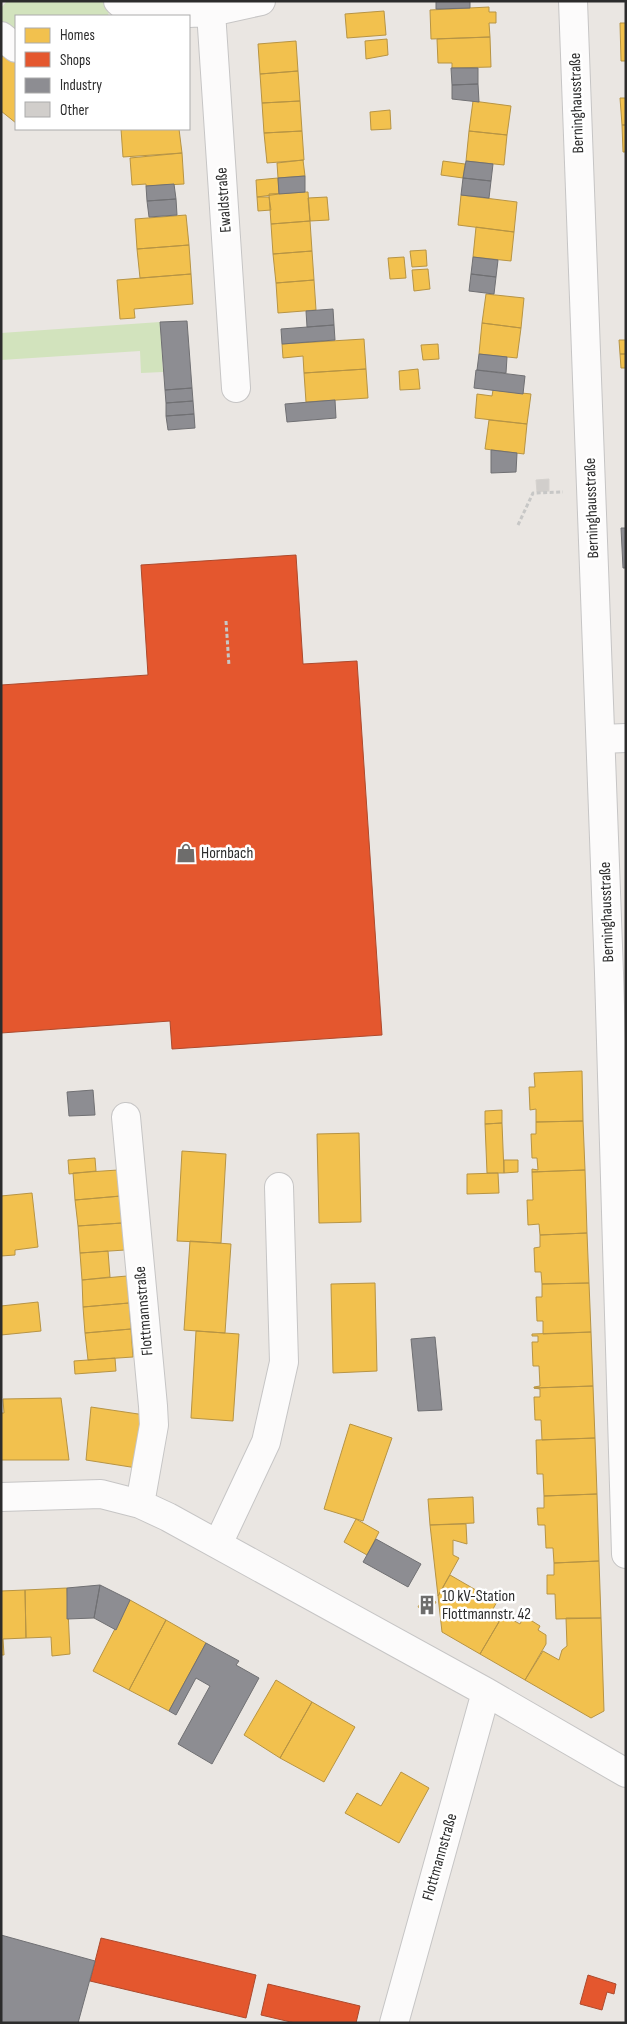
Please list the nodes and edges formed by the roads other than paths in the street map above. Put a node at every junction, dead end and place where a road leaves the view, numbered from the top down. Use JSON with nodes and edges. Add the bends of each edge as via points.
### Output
{"nodes":[{"id":1,"x":261,"y":1,"type":"edge"},
{"id":2,"x":573,"y":1,"type":"edge"},
{"id":3,"x":122,"y":9,"type":"edge"},
{"id":4,"x":211,"y":12,"type":"junction"},
{"id":5,"x":1,"y":36,"type":"edge"},
{"id":6,"x":15,"y":47,"type":"edge"},
{"id":7,"x":236,"y":388,"type":"dead end"},
{"id":8,"x":613,"y":738,"type":"edge"},
{"id":9,"x":126,"y":1117,"type":"dead end"},
{"id":10,"x":279,"y":1187,"type":"dead end"},
{"id":11,"x":1,"y":1497,"type":"edge"},
{"id":12,"x":140,"y":1504,"type":"junction"},
{"id":13,"x":218,"y":1544,"type":"junction"},
{"id":14,"x":626,"y":1554,"type":"edge"},
{"id":15,"x":486,"y":1692,"type":"junction"},
{"id":16,"x":622,"y":1763,"type":"edge"},
{"id":17,"x":394,"y":2023,"type":"edge"}],
"edges":[{"from":1,"to":4,"type":"street"},
{"from":2,"to":8,"type":"street","name":"Berninghausstraße","via":[[591,491]]},
{"from":3,"to":4,"type":"street","via":[[144,15]]},
{"from":4,"to":7,"type":"street","name":"Ewaldstraße"},
{"from":5,"to":6,"type":"street"},
{"from":8,"to":14,"type":"street","name":"Berninghausstraße","via":[[610,1014]]},
{"from":9,"to":12,"type":"street","name":"Flottmannstraße","via":[[154,1425]]},
{"from":10,"to":13,"type":"street","via":[[284,1362],[266,1442]]},
{"from":11,"to":12,"type":"street","via":[[101,1494]]},
{"from":12,"to":13,"type":"street"},
{"from":13,"to":15,"type":"street"},
{"from":15,"to":16,"type":"street"},
{"from":15,"to":17,"type":"street","name":"Flottmannstraße"}]}
